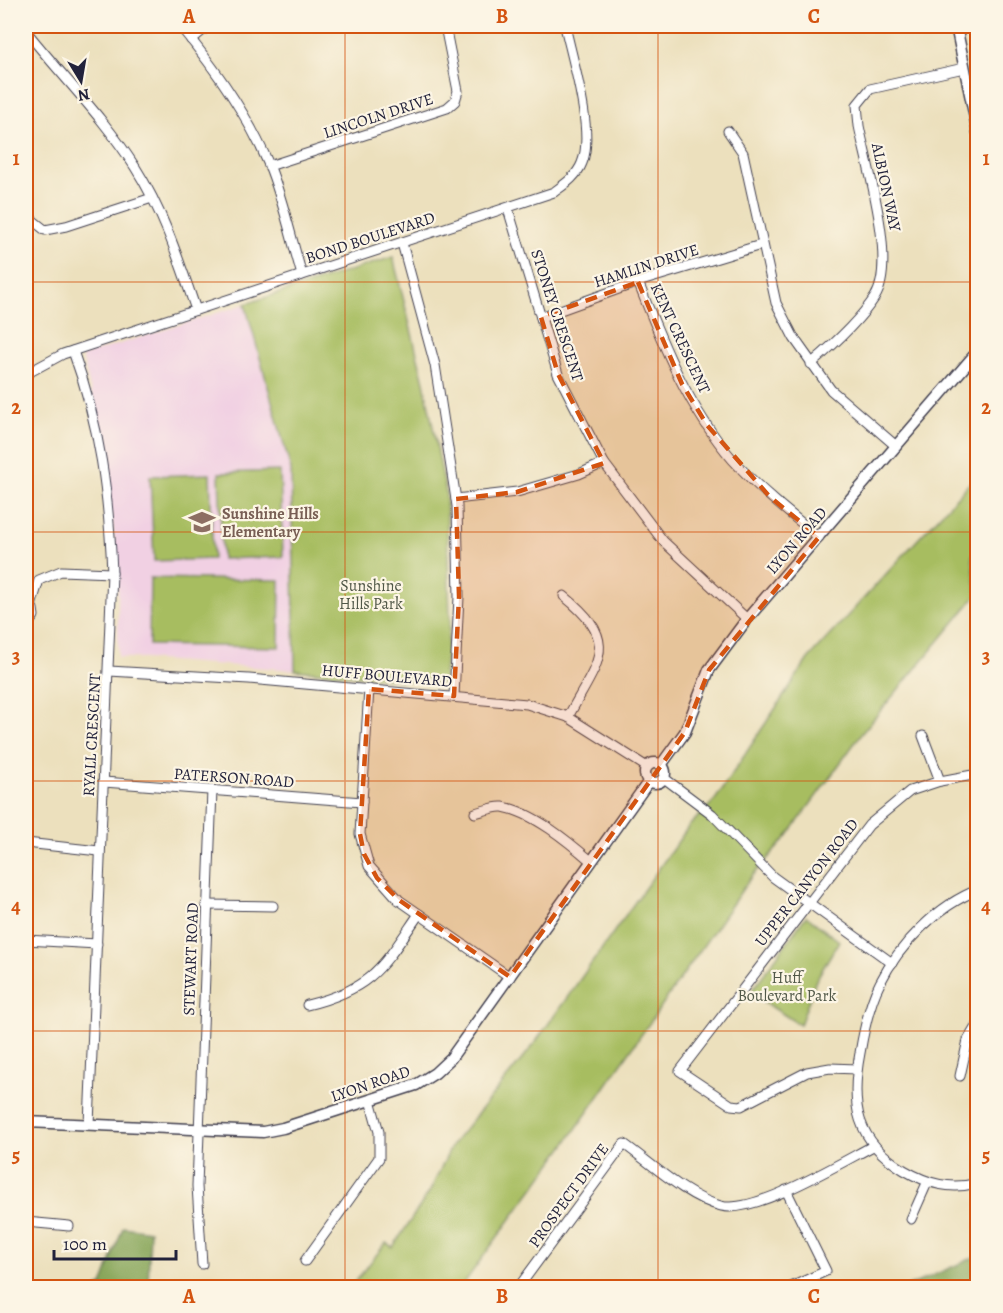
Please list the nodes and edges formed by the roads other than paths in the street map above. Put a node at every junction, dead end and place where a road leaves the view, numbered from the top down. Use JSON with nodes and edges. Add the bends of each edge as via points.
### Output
{"nodes":[{"id":1,"x":180,"y":26,"type":"edge"},
{"id":2,"x":208,"y":26,"type":"edge"},
{"id":3,"x":445,"y":26,"type":"edge"},
{"id":4,"x":565,"y":26,"type":"edge"},
{"id":5,"x":956,"y":26,"type":"edge"},
{"id":6,"x":26,"y":31,"type":"edge"},
{"id":7,"x":192,"y":40,"type":"junction"},
{"id":8,"x":964,"y":68,"type":"junction"},
{"id":9,"x":728,"y":131,"type":"dead end"},
{"id":10,"x":978,"y":133,"type":"edge"},
{"id":11,"x":269,"y":166,"type":"junction"},
{"id":12,"x":152,"y":198,"type":"junction"},
{"id":13,"x":508,"y":209,"type":"junction"},
{"id":14,"x":26,"y":215,"type":"edge"},
{"id":15,"x":402,"y":243,"type":"junction"},
{"id":16,"x":761,"y":245,"type":"junction"},
{"id":17,"x":302,"y":275,"type":"junction"},
{"id":18,"x":638,"y":282,"type":"junction"},
{"id":19,"x":196,"y":310,"type":"junction"},
{"id":20,"x":541,"y":317,"type":"junction"},
{"id":21,"x":73,"y":351,"type":"junction"},
{"id":22,"x":978,"y":351,"type":"edge"},
{"id":23,"x":811,"y":364,"type":"junction"},
{"id":24,"x":26,"y":374,"type":"edge"},
{"id":25,"x":896,"y":446,"type":"junction"},
{"id":26,"x":604,"y":463,"type":"junction"},
{"id":27,"x":456,"y":499,"type":"junction"},
{"id":28,"x":819,"y":537,"type":"junction"},
{"id":29,"x":112,"y":573,"type":"junction"},
{"id":30,"x":564,"y":596,"type":"dead end"},
{"id":31,"x":28,"y":604,"type":"edge"},
{"id":32,"x":747,"y":619,"type":"junction"},
{"id":33,"x":26,"y":626,"type":"edge"},
{"id":34,"x":109,"y":671,"type":"junction"},
{"id":35,"x":369,"y":689,"type":"junction"},
{"id":36,"x":454,"y":696,"type":"junction"},
{"id":37,"x":568,"y":717,"type":"junction"},
{"id":38,"x":923,"y":736,"type":"dead end"},
{"id":39,"x":662,"y":765,"type":"junction"},
{"id":40,"x":647,"y":767,"type":"junction"},
{"id":41,"x":978,"y":774,"type":"edge"},
{"id":42,"x":664,"y":778,"type":"junction"},
{"id":43,"x":649,"y":781,"type":"junction"},
{"id":44,"x":940,"y":781,"type":"junction"},
{"id":45,"x":104,"y":782,"type":"junction"},
{"id":46,"x":212,"y":790,"type":"junction"},
{"id":47,"x":362,"y":802,"type":"junction"},
{"id":48,"x":475,"y":813,"type":"dead end"},
{"id":49,"x":26,"y":843,"type":"edge"},
{"id":50,"x":99,"y":851,"type":"junction"},
{"id":51,"x":591,"y":861,"type":"junction"},
{"id":52,"x":978,"y":890,"type":"edge"},
{"id":53,"x":206,"y":905,"type":"junction"},
{"id":54,"x":808,"y":905,"type":"junction"},
{"id":55,"x":273,"y":906,"type":"dead end"},
{"id":56,"x":419,"y":914,"type":"junction"},
{"id":57,"x":26,"y":940,"type":"edge"},
{"id":58,"x":97,"y":944,"type":"junction"},
{"id":59,"x":892,"y":963,"type":"junction"},
{"id":60,"x":510,"y":977,"type":"junction"},
{"id":61,"x":307,"y":1005,"type":"dead end"},
{"id":62,"x":978,"y":1023,"type":"edge"},
{"id":63,"x":857,"y":1069,"type":"junction"},
{"id":64,"x":960,"y":1076,"type":"dead end"},
{"id":65,"x":370,"y":1100,"type":"junction"},
{"id":66,"x":26,"y":1122,"type":"edge"},
{"id":67,"x":89,"y":1124,"type":"junction"},
{"id":68,"x":201,"y":1129,"type":"junction"},
{"id":69,"x":873,"y":1146,"type":"junction"},
{"id":70,"x":927,"y":1183,"type":"junction"},
{"id":71,"x":978,"y":1183,"type":"edge"},
{"id":72,"x":786,"y":1191,"type":"junction"},
{"id":73,"x":911,"y":1219,"type":"dead end"},
{"id":74,"x":26,"y":1224,"type":"edge"},
{"id":75,"x":69,"y":1226,"type":"dead end"},
{"id":76,"x":305,"y":1261,"type":"dead end"},
{"id":77,"x":202,"y":1264,"type":"dead end"},
{"id":78,"x":518,"y":1287,"type":"edge"},
{"id":79,"x":789,"y":1287,"type":"edge"}],
"edges":[{"from":1,"to":7,"type":"street"},
{"from":2,"to":7,"type":"street"},
{"from":3,"to":11,"type":"street","name":"LINCOLN DRIVE","via":[[458,91],[447,108]]},
{"from":4,"to":13,"type":"street","name":"BOND BOULEVARD","via":[[585,124],[582,163],[573,178],[554,192]]},
{"from":5,"to":8,"type":"street"},
{"from":6,"to":12,"type":"street","via":[[107,127]]},
{"from":7,"to":11,"type":"street","via":[[219,74]]},
{"from":8,"to":10,"type":"street"},
{"from":8,"to":23,"type":"street","name":"ALBION WAY","via":[[870,89],[858,105],[884,249],[884,272],[876,297]]},
{"from":9,"to":16,"type":"street","via":[[743,153]]},
{"from":11,"to":17,"type":"street"},
{"from":12,"to":14,"type":"street","via":[[45,230]]},
{"from":12,"to":19,"type":"street","via":[[174,244]]},
{"from":13,"to":15,"type":"street","name":"BOND BOULEVARD"},
{"from":13,"to":20,"type":"street","name":"STONEY CRESCENT"},
{"from":15,"to":17,"type":"street","name":"BOND BOULEVARD"},
{"from":15,"to":27,"type":"street","via":[[435,365]]},
{"from":16,"to":18,"type":"street","name":"HAMLIN DRIVE"},
{"from":16,"to":23,"type":"street","via":[[776,303]]},
{"from":17,"to":19,"type":"street","name":"BOND BOULEVARD"},
{"from":18,"to":20,"type":"street","name":"HAMLIN DRIVE"},
{"from":18,"to":28,"type":"street","name":"KENT CRESCENT","via":[[682,384],[707,425],[770,497]]},
{"from":19,"to":21,"type":"street","name":"BOND BOULEVARD"},
{"from":20,"to":26,"type":"street","name":"STONEY CRESCENT","via":[[558,374]]},
{"from":21,"to":24,"type":"street","name":"BOND BOULEVARD"},
{"from":21,"to":29,"type":"street","name":"RYALL CRESCENT","via":[[102,452]]},
{"from":22,"to":25,"type":"street","name":"LYON ROAD"},
{"from":23,"to":25,"type":"street","via":[[831,390]]},
{"from":25,"to":28,"type":"street","name":"LYON ROAD"},
{"from":26,"to":27,"type":"street","via":[[517,492]]},
{"from":26,"to":32,"type":"street","name":"STONEY CRESCENT","via":[[663,541]]},
{"from":27,"to":36,"type":"street","via":[[459,597]]},
{"from":28,"to":32,"type":"street","name":"LYON ROAD"},
{"from":29,"to":31,"type":"street","via":[[61,571],[39,580]]},
{"from":29,"to":34,"type":"street","name":"RYALL CRESCENT"},
{"from":30,"to":37,"type":"street","via":[[587,615],[597,631],[600,646],[597,663]]},
{"from":31,"to":33,"type":"street","via":[[34,616]]},
{"from":32,"to":39,"type":"street","name":"LYON ROAD","via":[[709,670],[685,732]]},
{"from":34,"to":35,"type":"street","name":"HUFF BOULEVARD"},
{"from":34,"to":45,"type":"street","name":"RYALL CRESCENT"},
{"from":35,"to":36,"type":"street","name":"HUFF BOULEVARD"},
{"from":35,"to":47,"type":"street"},
{"from":36,"to":37,"type":"street","name":"HUFF BOULEVARD","via":[[527,704]]},
{"from":37,"to":40,"type":"street","name":"HUFF BOULEVARD"},
{"from":38,"to":44,"type":"street"},
{"from":39,"to":40,"type":"street"},
{"from":39,"to":42,"type":"street"},
{"from":40,"to":43,"type":"street"},
{"from":41,"to":44,"type":"street","name":"UPPER CANYON ROAD"},
{"from":42,"to":43,"type":"street","via":[[657,783]]},
{"from":42,"to":54,"type":"street","via":[[712,814],[773,877]]},
{"from":43,"to":51,"type":"street","name":"LYON ROAD"},
{"from":44,"to":54,"type":"street","name":"UPPER CANYON ROAD","via":[[910,791],[875,819]]},
{"from":45,"to":46,"type":"street","name":"PATERSON ROAD"},
{"from":45,"to":50,"type":"street","name":"RYALL CRESCENT"},
{"from":46,"to":47,"type":"street","name":"PATERSON ROAD"},
{"from":46,"to":53,"type":"street","name":"STEWART ROAD"},
{"from":47,"to":56,"type":"street","via":[[360,834],[369,866],[399,900]]},
{"from":48,"to":51,"type":"street","via":[[502,807],[512,811],[563,837]]},
{"from":49,"to":50,"type":"street"},
{"from":50,"to":58,"type":"street","name":"RYALL CRESCENT"},
{"from":51,"to":60,"type":"street","name":"LYON ROAD"},
{"from":52,"to":59,"type":"street","via":[[946,907]]},
{"from":53,"to":55,"type":"street"},
{"from":53,"to":68,"type":"street","name":"STEWART ROAD"},
{"from":54,"to":59,"type":"street"},
{"from":54,"to":63,"type":"street","name":"UPPER CANYON ROAD","via":[[680,1071],[730,1105],[741,1106],[807,1072]]},
{"from":56,"to":60,"type":"street"},
{"from":56,"to":61,"type":"street","via":[[381,969],[368,981],[334,999]]},
{"from":57,"to":58,"type":"street"},
{"from":58,"to":67,"type":"street","name":"RYALL CRESCENT"},
{"from":59,"to":63,"type":"street","via":[[879,983],[869,1011]]},
{"from":60,"to":65,"type":"street","name":"LYON ROAD","via":[[451,1058],[435,1073],[416,1085]]},
{"from":62,"to":64,"type":"street","via":[[968,1040]]},
{"from":63,"to":69,"type":"street","via":[[857,1114]]},
{"from":65,"to":68,"type":"street","name":"LYON ROAD","via":[[262,1132]]},
{"from":65,"to":76,"type":"street","via":[[379,1132],[379,1158]]},
{"from":66,"to":67,"type":"street","name":"LYON ROAD"},
{"from":67,"to":68,"type":"street","name":"LYON ROAD"},
{"from":68,"to":77,"type":"street","name":"STEWART ROAD","via":[[197,1186]]},
{"from":69,"to":70,"type":"street"},
{"from":69,"to":72,"type":"street","name":"PROSPECT DRIVE"},
{"from":70,"to":71,"type":"street","via":[[961,1187]]},
{"from":70,"to":73,"type":"street"},
{"from":72,"to":78,"type":"street","name":"PROSPECT DRIVE","via":[[746,1205],[723,1207],[700,1198],[624,1144]]},
{"from":72,"to":79,"type":"street","via":[[826,1271]]},
{"from":74,"to":75,"type":"street"}]}
